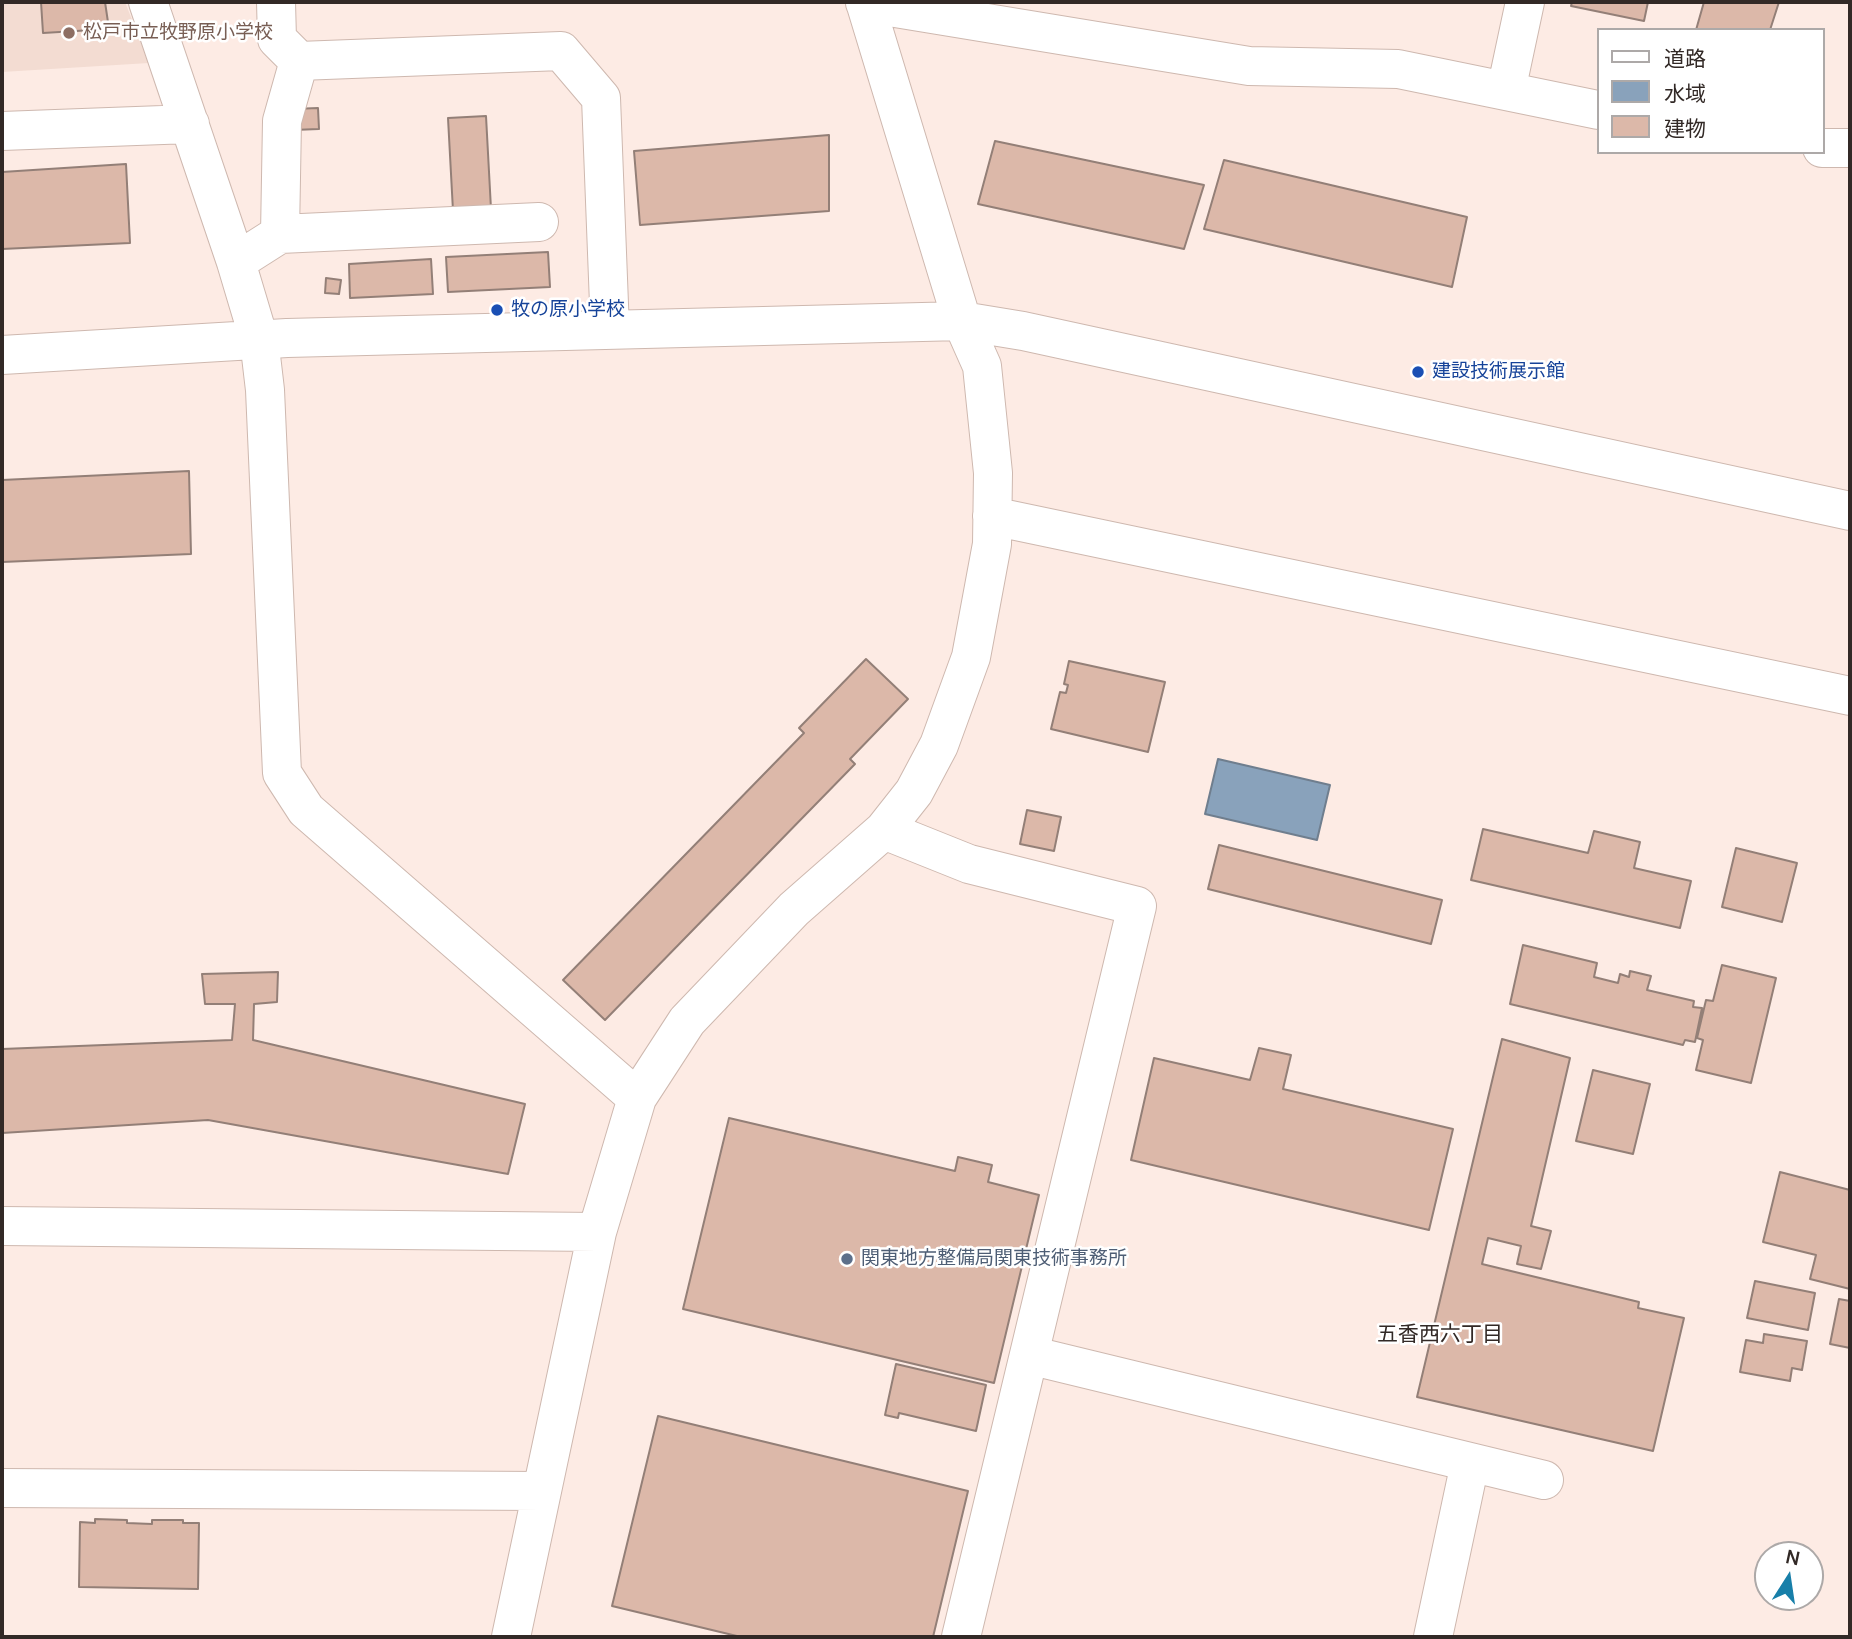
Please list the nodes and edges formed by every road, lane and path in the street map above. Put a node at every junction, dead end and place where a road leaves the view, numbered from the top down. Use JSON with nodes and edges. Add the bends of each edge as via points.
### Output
{"nodes":[{"id":1,"x":148,"y":2,"type":"edge"},
{"id":2,"x":275,"y":2,"type":"edge"},
{"id":3,"x":1525,"y":2,"type":"edge"},
{"id":4,"x":865,"y":3,"type":"edge"},
{"id":5,"x":299,"y":61,"type":"junction"},
{"id":6,"x":1506,"y":91,"type":"junction"},
{"id":7,"x":1596,"y":110,"type":"edge"},
{"id":8,"x":190,"y":124,"type":"junction"},
{"id":9,"x":2,"y":131,"type":"edge"},
{"id":10,"x":1824,"y":148,"type":"edge"},
{"id":11,"x":1850,"y":148,"type":"edge"},
{"id":12,"x":539,"y":222,"type":"dead end"},
{"id":13,"x":280,"y":234,"type":"junction"},
{"id":14,"x":236,"y":262,"type":"junction"},
{"id":15,"x":961,"y":321,"type":"junction"},
{"id":16,"x":610,"y":330,"type":"junction"},
{"id":17,"x":259,"y":339,"type":"junction"},
{"id":18,"x":2,"y":355,"type":"edge"},
{"id":19,"x":1850,"y":511,"type":"edge"},
{"id":20,"x":992,"y":516,"type":"junction"},
{"id":21,"x":1850,"y":696,"type":"edge"},
{"id":22,"x":884,"y":830,"type":"junction"},
{"id":23,"x":637,"y":1098,"type":"junction"},
{"id":24,"x":2,"y":1226,"type":"edge"},
{"id":25,"x":597,"y":1232,"type":"junction"},
{"id":26,"x":1029,"y":1355,"type":"junction"},
{"id":27,"x":1470,"y":1463,"type":"junction"},
{"id":28,"x":1544,"y":1480,"type":"dead end"},
{"id":29,"x":2,"y":1488,"type":"edge"},
{"id":30,"x":541,"y":1490,"type":"junction"},
{"id":31,"x":511,"y":1637,"type":"edge"},
{"id":32,"x":961,"y":1637,"type":"edge"},
{"id":33,"x":1433,"y":1637,"type":"edge"}],
"edges":[{"from":1,"to":8,"type":"street"},
{"from":2,"to":5,"type":"street","via":[[277,38]]},
{"from":3,"to":6,"type":"street"},
{"from":4,"to":6,"type":"street","via":[[1249,66],[1398,69]]},
{"from":4,"to":15,"type":"street"},
{"from":5,"to":13,"type":"street","via":[[282,121]]},
{"from":5,"to":16,"type":"street","via":[[561,51],[601,99]]},
{"from":6,"to":7,"type":"street"},
{"from":8,"to":9,"type":"street"},
{"from":8,"to":14,"type":"street"},
{"from":10,"to":11,"type":"street"},
{"from":12,"to":13,"type":"street"},
{"from":13,"to":14,"type":"street"},
{"from":14,"to":17,"type":"street"},
{"from":15,"to":16,"type":"street"},
{"from":15,"to":19,"type":"street"},
{"from":15,"to":20,"type":"street","via":[[985,383]]},
{"from":16,"to":17,"type":"street"},
{"from":17,"to":18,"type":"street"},
{"from":17,"to":23,"type":"street","via":[[282,773],[306,810]]},
{"from":20,"to":21,"type":"street"},
{"from":20,"to":22,"type":"street","via":[[992,544],[971,657],[939,745],[914,792]]},
{"from":22,"to":23,"type":"street","via":[[794,909],[687,1021]]},
{"from":22,"to":26,"type":"street","via":[[969,864],[1137,906]]},
{"from":23,"to":25,"type":"street"},
{"from":24,"to":25,"type":"street"},
{"from":25,"to":30,"type":"street"},
{"from":26,"to":27,"type":"street"},
{"from":26,"to":32,"type":"street"},
{"from":27,"to":28,"type":"street"},
{"from":27,"to":33,"type":"street"},
{"from":29,"to":30,"type":"street"},
{"from":30,"to":31,"type":"street"}]}
